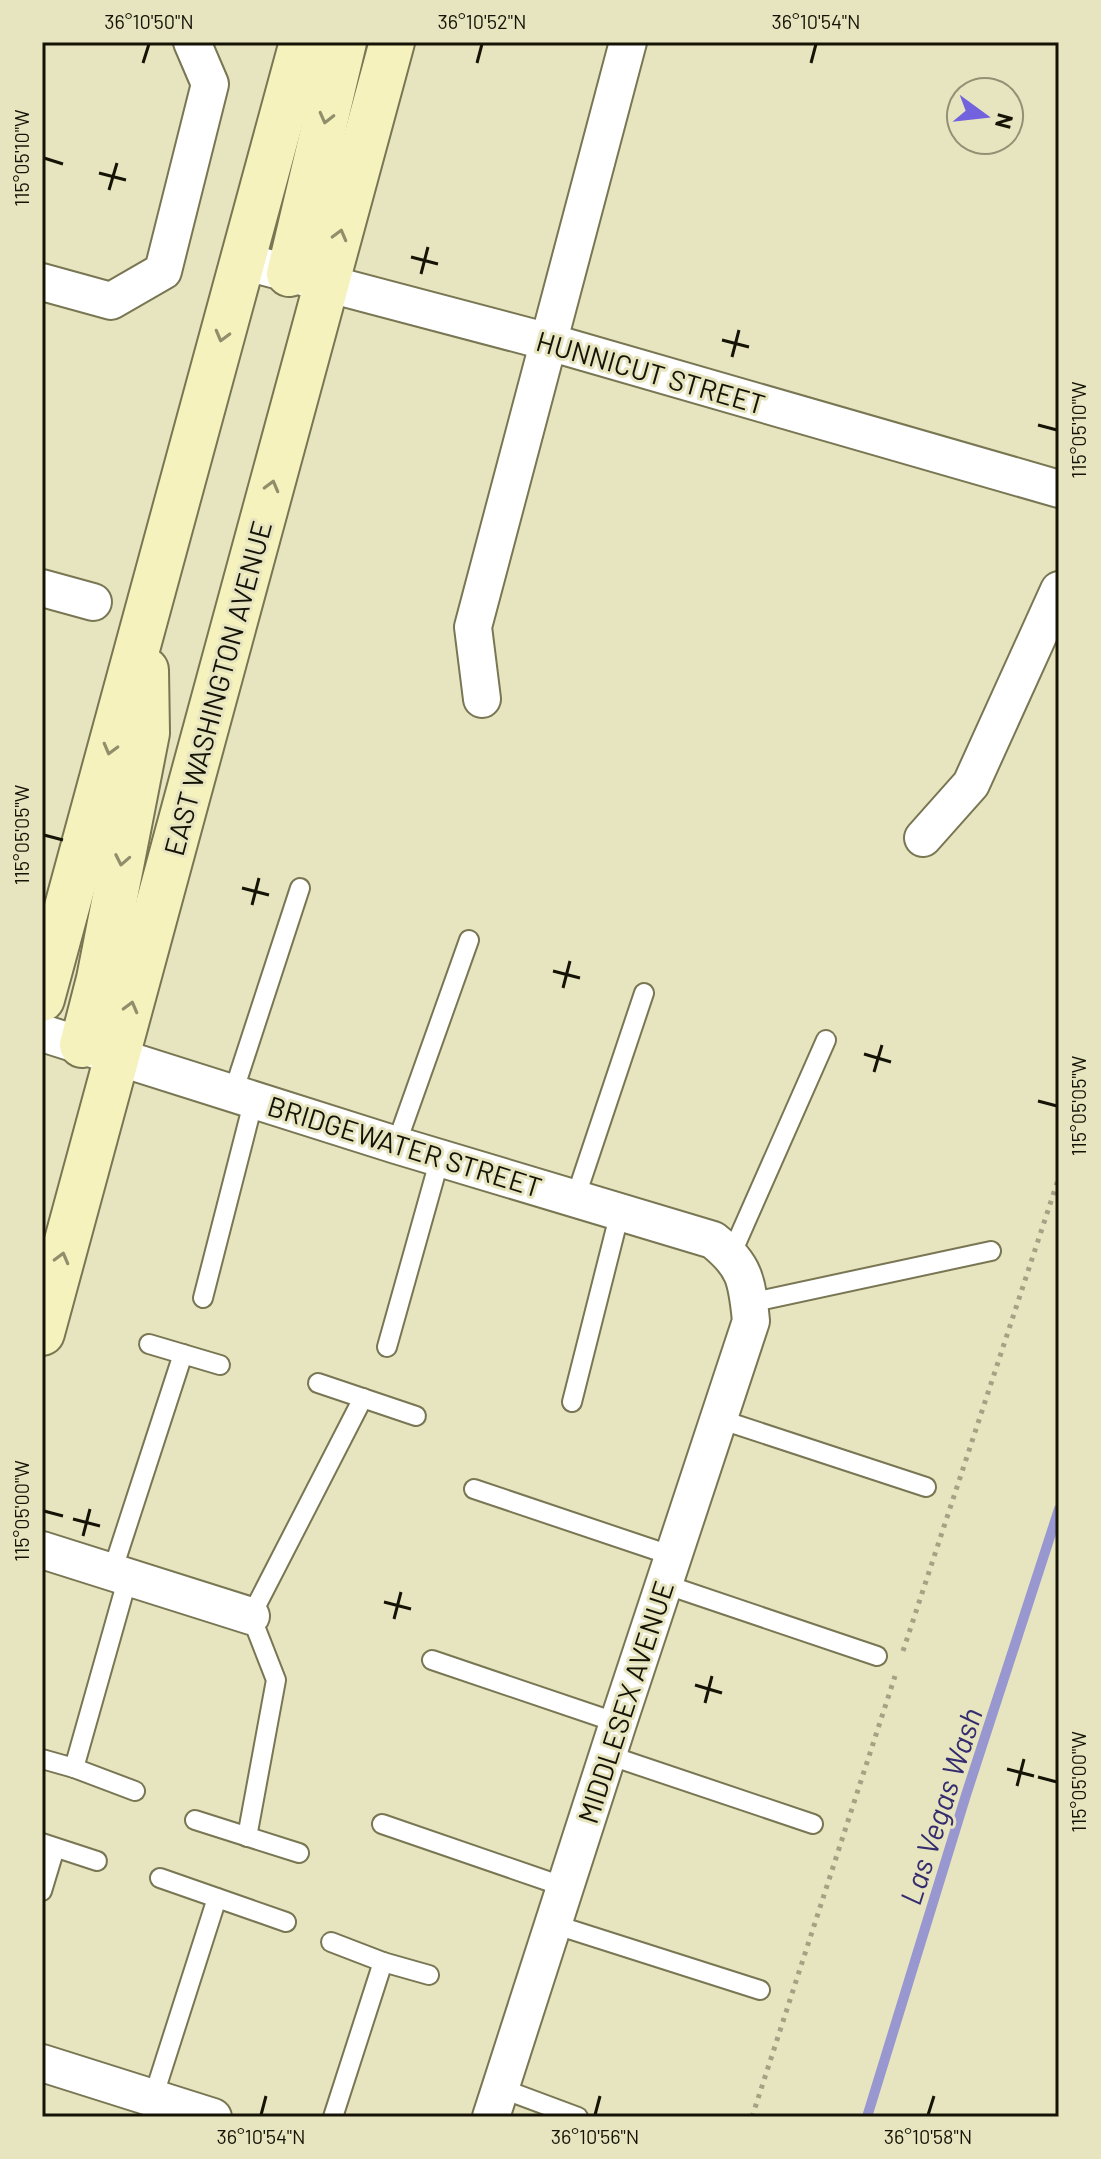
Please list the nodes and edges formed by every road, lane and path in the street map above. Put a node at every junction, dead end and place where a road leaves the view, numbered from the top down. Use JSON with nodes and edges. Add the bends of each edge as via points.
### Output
{"nodes":[{"id":1,"x":192,"y":42,"type":"edge"},
{"id":2,"x":302,"y":42,"type":"edge"},
{"id":3,"x":344,"y":42,"type":"edge"},
{"id":4,"x":392,"y":42,"type":"edge"},
{"id":5,"x":628,"y":42,"type":"edge"},
{"id":6,"x":242,"y":261,"type":"junction"},
{"id":7,"x":308,"y":279,"type":"junction"},
{"id":8,"x":42,"y":282,"type":"edge"},
{"id":9,"x":549,"y":342,"type":"junction"},
{"id":10,"x":1059,"y":489,"type":"edge"},
{"id":11,"x":42,"y":588,"type":"edge"},
{"id":12,"x":1059,"y":590,"type":"edge"},
{"id":13,"x":93,"y":602,"type":"dead end"},
{"id":14,"x":146,"y":616,"type":"junction"},
{"id":15,"x":482,"y":699,"type":"dead end"},
{"id":16,"x":923,"y":838,"type":"dead end"},
{"id":17,"x":300,"y":888,"type":"dead end"},
{"id":18,"x":469,"y":940,"type":"dead end"},
{"id":19,"x":644,"y":993,"type":"dead end"},
{"id":20,"x":42,"y":999,"type":"edge"},
{"id":21,"x":826,"y":1040,"type":"dead end"},
{"id":22,"x":81,"y":1045,"type":"edge"},
{"id":23,"x":244,"y":1096,"type":"junction"},
{"id":24,"x":396,"y":1145,"type":"junction"},
{"id":25,"x":440,"y":1158,"type":"junction"},
{"id":26,"x":575,"y":1199,"type":"junction"},
{"id":27,"x":620,"y":1212,"type":"junction"},
{"id":28,"x":991,"y":1251,"type":"dead end"},
{"id":29,"x":743,"y":1281,"type":"junction"},
{"id":30,"x":203,"y":1298,"type":"dead end"},
{"id":31,"x":42,"y":1333,"type":"edge"},
{"id":32,"x":149,"y":1344,"type":"dead end"},
{"id":33,"x":387,"y":1347,"type":"dead end"},
{"id":34,"x":183,"y":1354,"type":"junction"},
{"id":35,"x":220,"y":1365,"type":"dead end"},
{"id":36,"x":318,"y":1383,"type":"dead end"},
{"id":37,"x":363,"y":1398,"type":"junction"},
{"id":38,"x":572,"y":1402,"type":"dead end"},
{"id":39,"x":416,"y":1416,"type":"dead end"},
{"id":40,"x":719,"y":1419,"type":"junction"},
{"id":41,"x":926,"y":1487,"type":"dead end"},
{"id":42,"x":474,"y":1489,"type":"dead end"},
{"id":43,"x":42,"y":1550,"type":"edge"},
{"id":44,"x":669,"y":1570,"type":"junction"},
{"id":45,"x":120,"y":1574,"type":"junction"},
{"id":46,"x":251,"y":1616,"type":"junction"},
{"id":47,"x":877,"y":1656,"type":"dead end"},
{"id":48,"x":432,"y":1660,"type":"dead end"},
{"id":49,"x":613,"y":1739,"type":"junction"},
{"id":50,"x":42,"y":1759,"type":"edge"},
{"id":51,"x":74,"y":1768,"type":"junction"},
{"id":52,"x":135,"y":1791,"type":"dead end"},
{"id":53,"x":195,"y":1820,"type":"dead end"},
{"id":54,"x":382,"y":1824,"type":"dead end"},
{"id":55,"x":813,"y":1824,"type":"dead end"},
{"id":56,"x":247,"y":1837,"type":"junction"},
{"id":57,"x":48,"y":1845,"type":"edge"},
{"id":58,"x":299,"y":1853,"type":"dead end"},
{"id":59,"x":97,"y":1861,"type":"dead end"},
{"id":60,"x":160,"y":1878,"type":"dead end"},
{"id":61,"x":565,"y":1887,"type":"junction"},
{"id":62,"x":42,"y":1891,"type":"edge"},
{"id":63,"x":217,"y":1898,"type":"junction"},
{"id":64,"x":286,"y":1922,"type":"dead end"},
{"id":65,"x":553,"y":1924,"type":"junction"},
{"id":66,"x":331,"y":1942,"type":"dead end"},
{"id":67,"x":383,"y":1962,"type":"junction"},
{"id":68,"x":429,"y":1975,"type":"dead end"},
{"id":69,"x":760,"y":1990,"type":"dead end"},
{"id":70,"x":42,"y":2063,"type":"edge"},
{"id":71,"x":496,"y":2103,"type":"edge"},
{"id":72,"x":161,"y":2106,"type":"edge"},
{"id":73,"x":213,"y":2117,"type":"edge"},
{"id":74,"x":333,"y":2117,"type":"edge"},
{"id":75,"x":578,"y":2117,"type":"edge"}],
"edges":[{"from":1,"to":8,"type":"street","via":[[210,84],[163,271],[111,301]]},
{"from":2,"to":6,"type":"main road"},
{"from":3,"to":7,"type":"main road","one_way":true},
{"from":7,"to":4,"type":"main road","name":"EAST WASHINGTON AVENUE","one_way":true},
{"from":5,"to":9,"type":"street"},
{"from":6,"to":7,"type":"street","name":"HUNNICUT STREET"},
{"from":6,"to":14,"type":"main road","one_way":true},
{"from":7,"to":9,"type":"street","name":"HUNNICUT STREET"},
{"from":22,"to":7,"type":"main road","name":"EAST WASHINGTON AVENUE","one_way":true},
{"from":9,"to":10,"type":"street","name":"HUNNICUT STREET"},
{"from":9,"to":15,"type":"street","via":[[473,627]]},
{"from":11,"to":13,"type":"street"},
{"from":12,"to":16,"type":"street","via":[[971,784]]},
{"from":14,"to":20,"type":"main road","one_way":true},
{"from":14,"to":22,"type":"main road","one_way":true,"via":[[147,733]]},
{"from":17,"to":23,"type":"lane"},
{"from":18,"to":24,"type":"lane"},
{"from":19,"to":26,"type":"lane"},
{"from":21,"to":29,"type":"lane"},
{"from":22,"to":23,"type":"street","name":"BRIDGEWATER STREET"},
{"from":31,"to":22,"type":"main road","name":"EAST WASHINGTON AVENUE","one_way":true},
{"from":23,"to":24,"type":"street","name":"BRIDGEWATER STREET"},
{"from":23,"to":30,"type":"lane"},
{"from":24,"to":25,"type":"street","name":"BRIDGEWATER STREET"},
{"from":25,"to":26,"type":"street","name":"BRIDGEWATER STREET"},
{"from":25,"to":33,"type":"lane"},
{"from":26,"to":27,"type":"street","name":"BRIDGEWATER STREET"},
{"from":27,"to":29,"type":"street","name":"BRIDGEWATER STREET","via":[[713,1240]]},
{"from":27,"to":38,"type":"lane"},
{"from":28,"to":29,"type":"lane"},
{"from":29,"to":40,"type":"street","name":"MIDDLESEX AVENUE","via":[[751,1321]]},
{"from":32,"to":34,"type":"lane"},
{"from":34,"to":35,"type":"lane"},
{"from":34,"to":45,"type":"lane"},
{"from":36,"to":37,"type":"lane"},
{"from":37,"to":39,"type":"lane"},
{"from":37,"to":46,"type":"lane"},
{"from":40,"to":41,"type":"lane"},
{"from":40,"to":44,"type":"street","name":"MIDDLESEX AVENUE"},
{"from":42,"to":44,"type":"lane"},
{"from":43,"to":45,"type":"street"},
{"from":44,"to":47,"type":"lane"},
{"from":44,"to":49,"type":"street","name":"MIDDLESEX AVENUE"},
{"from":45,"to":46,"type":"street"},
{"from":45,"to":51,"type":"lane"},
{"from":46,"to":56,"type":"lane","via":[[276,1680]]},
{"from":48,"to":49,"type":"lane"},
{"from":49,"to":55,"type":"lane"},
{"from":49,"to":61,"type":"street","name":"MIDDLESEX AVENUE"},
{"from":50,"to":51,"type":"lane"},
{"from":51,"to":52,"type":"lane"},
{"from":53,"to":56,"type":"lane"},
{"from":54,"to":61,"type":"lane"},
{"from":56,"to":58,"type":"lane"},
{"from":57,"to":59,"type":"lane"},
{"from":57,"to":62,"type":"lane"},
{"from":60,"to":63,"type":"lane"},
{"from":61,"to":65,"type":"street","name":"MIDDLESEX AVENUE"},
{"from":63,"to":64,"type":"lane"},
{"from":63,"to":72,"type":"lane"},
{"from":65,"to":69,"type":"lane"},
{"from":65,"to":71,"type":"street","name":"MIDDLESEX AVENUE"},
{"from":66,"to":67,"type":"lane"},
{"from":67,"to":68,"type":"lane"},
{"from":67,"to":74,"type":"lane"},
{"from":70,"to":72,"type":"street"},
{"from":71,"to":75,"type":"lane"},
{"from":72,"to":73,"type":"street"}]}
